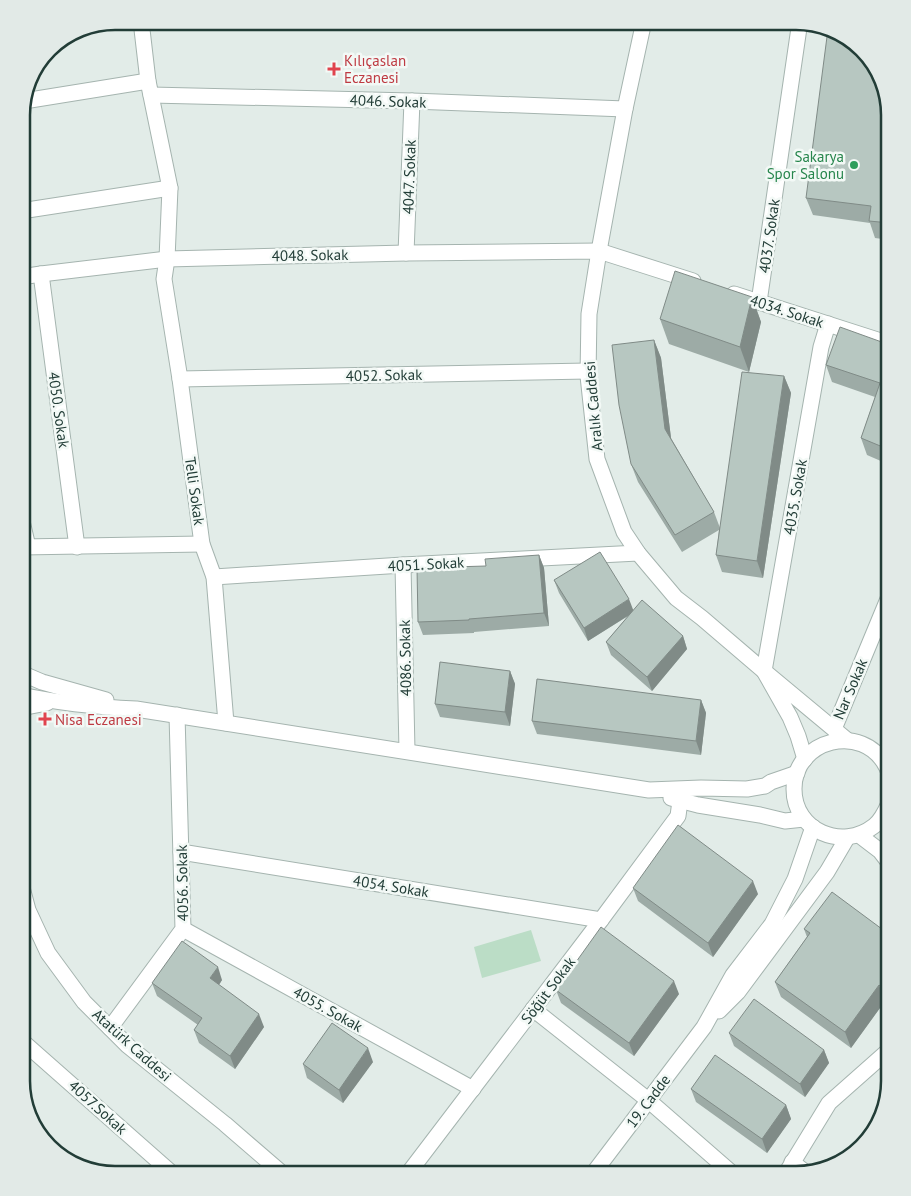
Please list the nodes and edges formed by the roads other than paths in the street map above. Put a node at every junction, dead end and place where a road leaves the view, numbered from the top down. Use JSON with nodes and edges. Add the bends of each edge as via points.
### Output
{"nodes":[{"id":1,"x":142,"y":30,"type":"edge"},
{"id":2,"x":642,"y":30,"type":"edge"},
{"id":3,"x":799,"y":30,"type":"edge"},
{"id":4,"x":150,"y":88,"type":"junction"},
{"id":5,"x":32,"y":100,"type":"edge"},
{"id":6,"x":412,"y":101,"type":"junction"},
{"id":7,"x":625,"y":110,"type":"junction"},
{"id":8,"x":170,"y":188,"type":"junction"},
{"id":9,"x":30,"y":210,"type":"edge"},
{"id":10,"x":599,"y":250,"type":"junction"},
{"id":11,"x":406,"y":253,"type":"junction"},
{"id":12,"x":168,"y":259,"type":"junction"},
{"id":13,"x":41,"y":274,"type":"junction"},
{"id":14,"x":30,"y":276,"type":"edge"},
{"id":15,"x":703,"y":284,"type":"edge"},
{"id":16,"x":722,"y":290,"type":"edge"},
{"id":17,"x":759,"y":302,"type":"junction"},
{"id":18,"x":828,"y":324,"type":"junction"},
{"id":19,"x":881,"y":341,"type":"edge"},
{"id":20,"x":588,"y":371,"type":"junction"},
{"id":21,"x":180,"y":379,"type":"junction"},
{"id":22,"x":202,"y":544,"type":"junction"},
{"id":23,"x":77,"y":546,"type":"junction"},
{"id":24,"x":30,"y":547,"type":"edge"},
{"id":25,"x":638,"y":553,"type":"junction"},
{"id":26,"x":403,"y":565,"type":"junction"},
{"id":27,"x":214,"y":577,"type":"junction"},
{"id":28,"x":881,"y":616,"type":"edge"},
{"id":29,"x":764,"y":670,"type":"junction"},
{"id":30,"x":30,"y":677,"type":"edge"},
{"id":31,"x":30,"y":697,"type":"edge"},
{"id":32,"x":58,"y":702,"type":"junction"},
{"id":33,"x":30,"y":706,"type":"edge"},
{"id":34,"x":136,"y":709,"type":"junction"},
{"id":35,"x":177,"y":715,"type":"junction"},
{"id":36,"x":226,"y":723,"type":"junction"},
{"id":37,"x":834,"y":729,"type":"junction"},
{"id":38,"x":847,"y":740,"type":"junction"},
{"id":39,"x":407,"y":751,"type":"junction"},
{"id":40,"x":881,"y":754,"type":"edge"},
{"id":41,"x":805,"y":759,"type":"junction"},
{"id":42,"x":797,"y":773,"type":"junction"},
{"id":43,"x":649,"y":790,"type":"junction"},
{"id":44,"x":680,"y":801,"type":"junction"},
{"id":45,"x":881,"y":819,"type":"edge"},
{"id":46,"x":809,"y":823,"type":"junction"},
{"id":47,"x":853,"y":836,"type":"junction"},
{"id":48,"x":181,"y":852,"type":"junction"},
{"id":49,"x":881,"y":852,"type":"edge"},
{"id":50,"x":30,"y":914,"type":"edge"},
{"id":51,"x":601,"y":920,"type":"junction"},
{"id":52,"x":183,"y":929,"type":"junction"},
{"id":53,"x":533,"y":1009,"type":"junction"},
{"id":54,"x":704,"y":1026,"type":"junction"},
{"id":55,"x":110,"y":1028,"type":"junction"},
{"id":56,"x":30,"y":1048,"type":"edge"},
{"id":57,"x":881,"y":1057,"type":"edge"},
{"id":58,"x":473,"y":1090,"type":"junction"},
{"id":59,"x":648,"y":1100,"type":"junction"},
{"id":60,"x":164,"y":1166,"type":"edge"},
{"id":61,"x":274,"y":1166,"type":"edge"},
{"id":62,"x":414,"y":1166,"type":"edge"},
{"id":63,"x":599,"y":1166,"type":"edge"},
{"id":64,"x":724,"y":1166,"type":"edge"},
{"id":65,"x":789,"y":1166,"type":"edge"}],
"edges":[{"from":1,"to":4,"type":"street","name":"Telli Sokak"},
{"from":2,"to":7,"type":"street","name":"Aralık Caddesi"},
{"from":3,"to":17,"type":"street","name":"4037. Sokak"},
{"from":4,"to":5,"type":"street","name":"4046. Sokak"},
{"from":4,"to":6,"type":"street","name":"4046. Sokak"},
{"from":4,"to":8,"type":"street","name":"Telli Sokak"},
{"from":6,"to":7,"type":"street","name":"4046. Sokak"},
{"from":6,"to":11,"type":"street","name":"4047. Sokak"},
{"from":7,"to":10,"type":"street","name":"Aralık Caddesi"},
{"from":8,"to":9,"type":"street"},
{"from":8,"to":12,"type":"street","name":"Telli Sokak"},
{"from":10,"to":11,"type":"street","name":"4048. Sokak"},
{"from":10,"to":15,"type":"street"},
{"from":10,"to":20,"type":"street","name":"Aralık Caddesi","via":[[589,314]]},
{"from":11,"to":12,"type":"street","name":"4048. Sokak"},
{"from":12,"to":13,"type":"street","name":"4048. Sokak"},
{"from":12,"to":21,"type":"street","name":"Telli Sokak","via":[[164,279]]},
{"from":13,"to":14,"type":"street","name":"4048. Sokak"},
{"from":13,"to":23,"type":"street","name":"4050. Sokak"},
{"from":16,"to":17,"type":"street","name":"4034. Sokak"},
{"from":17,"to":18,"type":"street","name":"4034. Sokak"},
{"from":18,"to":19,"type":"street","name":"4034. Sokak"},
{"from":18,"to":29,"type":"street","name":"4035. Sokak"},
{"from":20,"to":21,"type":"street","name":"4052. Sokak"},
{"from":20,"to":25,"type":"street","name":"Aralık Caddesi","via":[[597,459],[624,532]]},
{"from":21,"to":22,"type":"street","name":"Telli Sokak"},
{"from":22,"to":23,"type":"street"},
{"from":22,"to":27,"type":"street","name":"Telli Sokak"},
{"from":23,"to":24,"type":"street"},
{"from":25,"to":26,"type":"street","name":"4051. Sokak"},
{"from":25,"to":29,"type":"street","name":"Aralık Caddesi","via":[[676,598]]},
{"from":26,"to":27,"type":"street","name":"4051. Sokak"},
{"from":26,"to":39,"type":"street","name":"4086. Sokak"},
{"from":27,"to":36,"type":"street","name":"Telli Sokak"},
{"from":28,"to":37,"type":"street","name":"Nar Sokak"},
{"from":29,"to":37,"type":"street","name":"Aralık Caddesi"},
{"from":29,"to":41,"type":"street","via":[[790,718]]},
{"from":30,"to":34,"type":"street"},
{"from":31,"to":32,"type":"street"},
{"from":32,"to":33,"type":"street"},
{"from":32,"to":34,"type":"street"},
{"from":34,"to":35,"type":"street"},
{"from":35,"to":36,"type":"street"},
{"from":35,"to":48,"type":"street","name":"4056. Sokak"},
{"from":36,"to":39,"type":"street"},
{"from":37,"to":38,"type":"street","name":"Aralık Caddesi"},
{"from":38,"to":40,"type":"street"},
{"from":38,"to":41,"type":"street","via":[[832,741]]},
{"from":39,"to":43,"type":"street"},
{"from":41,"to":42,"type":"street"},
{"from":42,"to":43,"type":"street","via":[[765,786],[747,789]]},
{"from":42,"to":46,"type":"street","via":[[794,789],[797,805]]},
{"from":43,"to":44,"type":"street"},
{"from":44,"to":46,"type":"street"},
{"from":44,"to":51,"type":"street","name":"Söğüt Sokak","via":[[678,816]]},
{"from":45,"to":47,"type":"street","via":[[862,834]]},
{"from":46,"to":47,"type":"street","via":[[831,836]]},
{"from":46,"to":54,"type":"street","via":[[795,878],[772,924],[734,975]]},
{"from":47,"to":49,"type":"street"},
{"from":47,"to":54,"type":"street","via":[[738,992]]},
{"from":48,"to":51,"type":"street","name":"4054. Sokak"},
{"from":48,"to":52,"type":"street","name":"4056. Sokak"},
{"from":50,"to":55,"type":"street","name":"Atatürk Caddesi","via":[[48,953],[84,1002]]},
{"from":51,"to":53,"type":"street","name":"Söğüt Sokak"},
{"from":52,"to":55,"type":"street","name":"4056. Sokak"},
{"from":52,"to":58,"type":"street","name":"4055. Sokak"},
{"from":53,"to":58,"type":"street","name":"Söğüt Sokak"},
{"from":53,"to":59,"type":"street"},
{"from":54,"to":59,"type":"street","name":"19. Cadde"},
{"from":55,"to":61,"type":"street","name":"Atatürk Caddesi"},
{"from":56,"to":60,"type":"street","name":"4057.Sokak"},
{"from":57,"to":65,"type":"street","via":[[829,1103]]},
{"from":58,"to":62,"type":"street","name":"Söğüt Sokak"},
{"from":59,"to":63,"type":"street","name":"19. Cadde"},
{"from":59,"to":64,"type":"street"}]}
